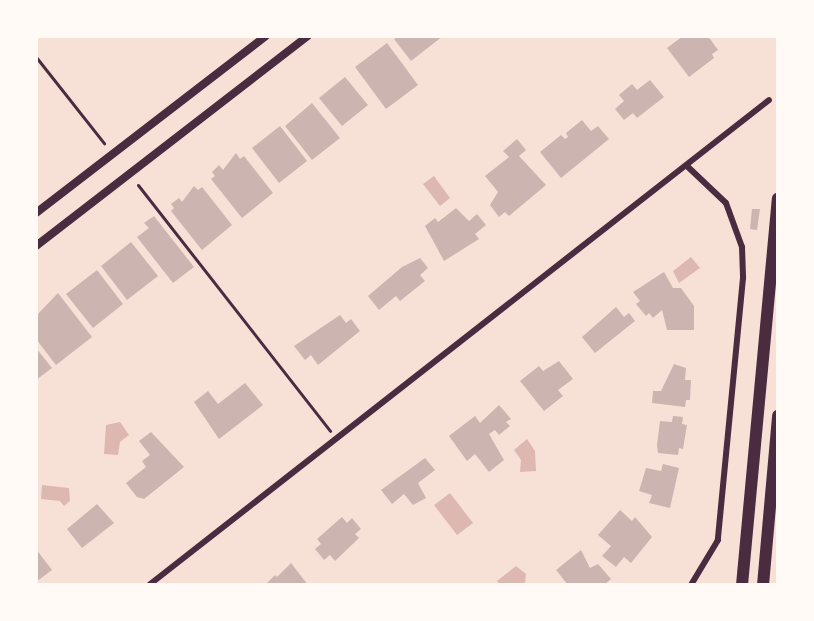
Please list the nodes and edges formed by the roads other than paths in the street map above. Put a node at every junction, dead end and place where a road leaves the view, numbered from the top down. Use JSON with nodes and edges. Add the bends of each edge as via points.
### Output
{"nodes":[{"id":1,"x":266,"y":36,"type":"edge"},
{"id":2,"x":308,"y":36,"type":"edge"},
{"id":3,"x":769,"y":100,"type":"dead end"},
{"id":4,"x":688,"y":167,"type":"junction"},
{"id":5,"x":778,"y":200,"type":"edge"},
{"id":6,"x":36,"y":213,"type":"edge"},
{"id":7,"x":36,"y":246,"type":"edge"},
{"id":8,"x":778,"y":416,"type":"edge"},
{"id":9,"x":149,"y":585,"type":"edge"},
{"id":10,"x":691,"y":585,"type":"edge"},
{"id":11,"x":742,"y":585,"type":"edge"},
{"id":12,"x":763,"y":585,"type":"edge"}],
"edges":[{"from":1,"to":6,"type":"street"},
{"from":2,"to":7,"type":"street"},
{"from":3,"to":4,"type":"street"},
{"from":4,"to":9,"type":"street"},
{"from":4,"to":10,"type":"street","via":[[726,202],[742,247],[743,278],[718,540]]},
{"from":5,"to":11,"type":"highway"},
{"from":8,"to":12,"type":"highway"}]}
